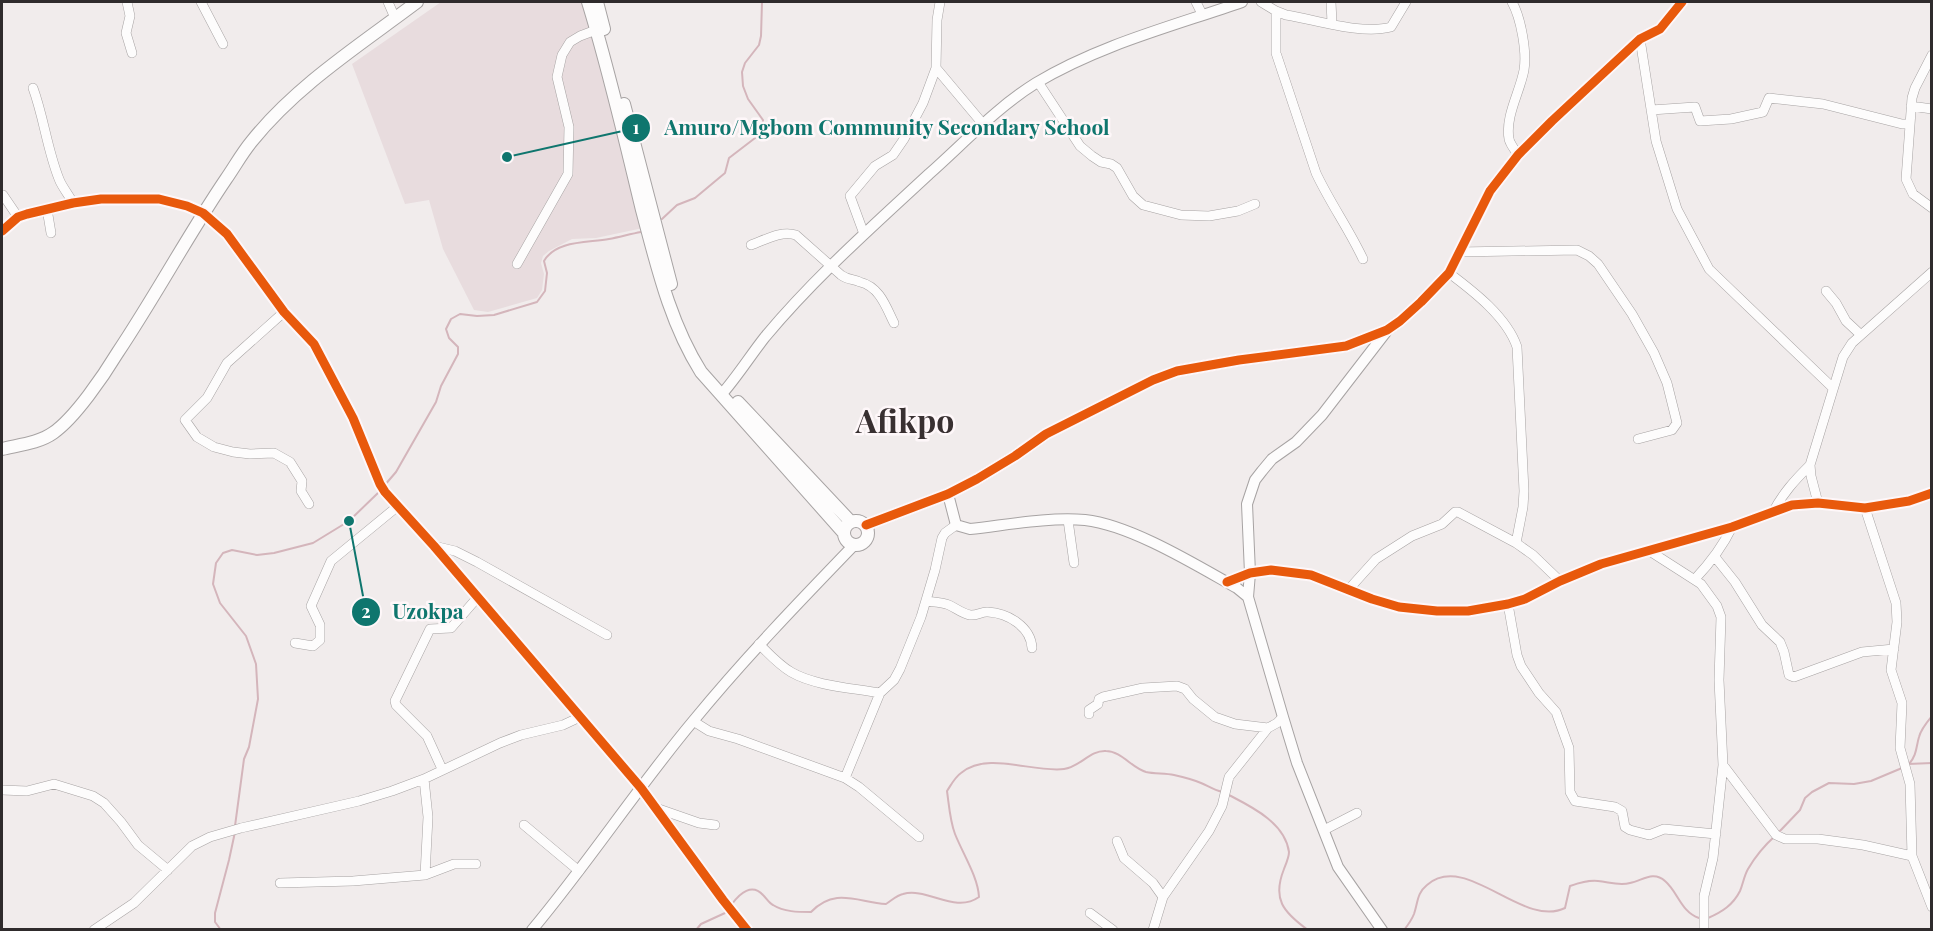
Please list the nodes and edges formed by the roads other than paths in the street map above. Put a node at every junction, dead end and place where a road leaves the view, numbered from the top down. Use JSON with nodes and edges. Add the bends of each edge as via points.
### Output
{"nodes":[{"id":1,"x":127,"y":2,"type":"edge"},
{"id":2,"x":201,"y":2,"type":"edge"},
{"id":3,"x":388,"y":2,"type":"edge"},
{"id":4,"x":417,"y":2,"type":"edge"},
{"id":5,"x":588,"y":2,"type":"edge"},
{"id":6,"x":597,"y":2,"type":"edge"},
{"id":7,"x":940,"y":2,"type":"edge"},
{"id":8,"x":1196,"y":2,"type":"edge"},
{"id":9,"x":1242,"y":2,"type":"edge"},
{"id":10,"x":1261,"y":2,"type":"edge"},
{"id":11,"x":1331,"y":2,"type":"edge"},
{"id":12,"x":1406,"y":2,"type":"edge"},
{"id":13,"x":1512,"y":2,"type":"edge"},
{"id":14,"x":1682,"y":2,"type":"edge"},
{"id":15,"x":1276,"y":11,"type":"junction"},
{"id":16,"x":1202,"y":14,"type":"junction"},
{"id":17,"x":395,"y":18,"type":"junction"},
{"id":18,"x":1332,"y":23,"type":"junction"},
{"id":19,"x":596,"y":30,"type":"junction"},
{"id":20,"x":1640,"y":39,"type":"junction"},
{"id":21,"x":223,"y":44,"type":"dead end"},
{"id":22,"x":132,"y":53,"type":"dead end"},
{"id":23,"x":1932,"y":55,"type":"edge"},
{"id":24,"x":936,"y":68,"type":"junction"},
{"id":25,"x":1038,"y":82,"type":"junction"},
{"id":26,"x":33,"y":88,"type":"dead end"},
{"id":27,"x":1911,"y":106,"type":"junction"},
{"id":28,"x":1932,"y":109,"type":"edge"},
{"id":29,"x":1652,"y":110,"type":"junction"},
{"id":30,"x":983,"y":124,"type":"junction"},
{"id":31,"x":1910,"y":124,"type":"junction"},
{"id":32,"x":1518,"y":155,"type":"junction"},
{"id":33,"x":3,"y":195,"type":"edge"},
{"id":34,"x":73,"y":203,"type":"junction"},
{"id":35,"x":1255,"y":204,"type":"dead end"},
{"id":36,"x":1932,"y":208,"type":"edge"},
{"id":37,"x":47,"y":209,"type":"junction"},
{"id":38,"x":203,"y":213,"type":"junction"},
{"id":39,"x":18,"y":218,"type":"junction"},
{"id":40,"x":2,"y":231,"type":"edge"},
{"id":41,"x":51,"y":233,"type":"dead end"},
{"id":42,"x":864,"y":234,"type":"junction"},
{"id":43,"x":751,"y":245,"type":"dead end"},
{"id":44,"x":1459,"y":252,"type":"junction"},
{"id":45,"x":1363,"y":259,"type":"dead end"},
{"id":46,"x":517,"y":264,"type":"dead end"},
{"id":47,"x":832,"y":267,"type":"junction"},
{"id":48,"x":1932,"y":272,"type":"edge"},
{"id":49,"x":1449,"y":273,"type":"junction"},
{"id":50,"x":1826,"y":291,"type":"dead end"},
{"id":51,"x":284,"y":312,"type":"junction"},
{"id":52,"x":894,"y":323,"type":"dead end"},
{"id":53,"x":1388,"y":330,"type":"junction"},
{"id":54,"x":1861,"y":335,"type":"junction"},
{"id":55,"x":1350,"y":345,"type":"junction"},
{"id":56,"x":1366,"y":358,"type":"junction"},
{"id":57,"x":1833,"y":388,"type":"junction"},
{"id":58,"x":723,"y":392,"type":"junction"},
{"id":59,"x":1638,"y":440,"type":"dead end"},
{"id":60,"x":2,"y":449,"type":"edge"},
{"id":61,"x":1810,"y":465,"type":"junction"},
{"id":62,"x":1932,"y":493,"type":"edge"},
{"id":63,"x":948,"y":494,"type":"junction"},
{"id":64,"x":1818,"y":503,"type":"junction"},
{"id":65,"x":309,"y":504,"type":"dead end"},
{"id":66,"x":398,"y":506,"type":"junction"},
{"id":67,"x":1864,"y":508,"type":"junction"},
{"id":68,"x":1773,"y":512,"type":"junction"},
{"id":69,"x":1068,"y":520,"type":"junction"},
{"id":70,"x":866,"y":525,"type":"junction"},
{"id":71,"x":956,"y":525,"type":"junction"},
{"id":72,"x":847,"y":527,"type":"junction"},
{"id":73,"x":1732,"y":527,"type":"junction"},
{"id":74,"x":1516,"y":543,"type":"junction"},
{"id":75,"x":854,"y":545,"type":"junction"},
{"id":76,"x":434,"y":546,"type":"junction"},
{"id":77,"x":1648,"y":550,"type":"junction"},
{"id":78,"x":1715,"y":557,"type":"junction"},
{"id":79,"x":1074,"y":563,"type":"dead end"},
{"id":80,"x":1250,"y":573,"type":"junction"},
{"id":81,"x":1695,"y":579,"type":"junction"},
{"id":82,"x":1560,"y":581,"type":"junction"},
{"id":83,"x":1227,"y":582,"type":"junction"},
{"id":84,"x":1349,"y":589,"type":"junction"},
{"id":85,"x":1248,"y":597,"type":"junction"},
{"id":86,"x":477,"y":598,"type":"junction"},
{"id":87,"x":926,"y":601,"type":"junction"},
{"id":88,"x":1508,"y":604,"type":"junction"},
{"id":89,"x":608,"y":635,"type":"dead end"},
{"id":90,"x":295,"y":643,"type":"dead end"},
{"id":91,"x":759,"y":644,"type":"junction"},
{"id":92,"x":1032,"y":648,"type":"dead end"},
{"id":93,"x":1894,"y":649,"type":"junction"},
{"id":94,"x":880,"y":693,"type":"junction"},
{"id":95,"x":1089,"y":714,"type":"dead end"},
{"id":96,"x":580,"y":717,"type":"junction"},
{"id":97,"x":1283,"y":717,"type":"junction"},
{"id":98,"x":693,"y":721,"type":"junction"},
{"id":99,"x":1268,"y":728,"type":"junction"},
{"id":100,"x":1723,"y":765,"type":"junction"},
{"id":101,"x":442,"y":769,"type":"junction"},
{"id":102,"x":845,"y":778,"type":"junction"},
{"id":103,"x":424,"y":779,"type":"junction"},
{"id":104,"x":641,"y":788,"type":"junction"},
{"id":105,"x":2,"y":790,"type":"edge"},
{"id":106,"x":656,"y":808,"type":"junction"},
{"id":107,"x":1357,"y":813,"type":"dead end"},
{"id":108,"x":524,"y":825,"type":"dead end"},
{"id":109,"x":715,"y":825,"type":"dead end"},
{"id":110,"x":1324,"y":830,"type":"junction"},
{"id":111,"x":1716,"y":834,"type":"junction"},
{"id":112,"x":919,"y":837,"type":"dead end"},
{"id":113,"x":1117,"y":841,"type":"dead end"},
{"id":114,"x":1912,"y":856,"type":"junction"},
{"id":115,"x":476,"y":864,"type":"dead end"},
{"id":116,"x":168,"y":870,"type":"junction"},
{"id":117,"x":579,"y":871,"type":"junction"},
{"id":118,"x":425,"y":875,"type":"junction"},
{"id":119,"x":280,"y":883,"type":"dead end"},
{"id":120,"x":1163,"y":897,"type":"junction"},
{"id":121,"x":1932,"y":907,"type":"edge"},
{"id":122,"x":1090,"y":913,"type":"dead end"},
{"id":123,"x":94,"y":930,"type":"edge"},
{"id":124,"x":532,"y":930,"type":"edge"},
{"id":125,"x":747,"y":930,"type":"edge"},
{"id":126,"x":1113,"y":930,"type":"edge"},
{"id":127,"x":1153,"y":930,"type":"edge"},
{"id":128,"x":1382,"y":930,"type":"edge"},
{"id":129,"x":1704,"y":930,"type":"edge"}],
"edges":[{"from":1,"to":22,"type":"street","via":[[130,16],[126,33]]},
{"from":2,"to":21,"type":"street"},
{"from":3,"to":17,"type":"street"},
{"from":4,"to":17,"type":"main road"},
{"from":5,"to":19,"type":"main road"},
{"from":6,"to":58,"type":"main road","via":[[674,297],[696,352]]},
{"from":7,"to":24,"type":"street"},
{"from":8,"to":16,"type":"street"},
{"from":9,"to":16,"type":"street"},
{"from":10,"to":15,"type":"street"},
{"from":11,"to":18,"type":"street"},
{"from":12,"to":18,"type":"street","via":[[1390,27],[1359,29]]},
{"from":13,"to":32,"type":"street","via":[[1517,10],[1524,69],[1509,132],[1509,141]]},
{"from":14,"to":20,"type":"street","via":[[1660,29]]},
{"from":15,"to":18,"type":"street"},
{"from":15,"to":45,"type":"street","via":[[1276,53],[1316,173]]},
{"from":16,"to":25,"type":"street","via":[[1094,54]]},
{"from":17,"to":38,"type":"main road","via":[[323,71],[275,114]]},
{"from":19,"to":46,"type":"street","via":[[570,42],[562,55],[557,77],[569,127],[568,174]]},
{"from":19,"to":58,"type":"main road","via":[[654,257],[678,329],[701,372]]},
{"from":20,"to":29,"type":"street"},
{"from":20,"to":32,"type":"street"},
{"from":23,"to":27,"type":"street","via":[[1915,88]]},
{"from":24,"to":30,"type":"street"},
{"from":24,"to":42,"type":"street","via":[[904,139],[893,155],[875,166],[850,196]]},
{"from":25,"to":30,"type":"street"},
{"from":25,"to":35,"type":"street","via":[[1080,146],[1101,162],[1117,168],[1133,196],[1143,205],[1180,215],[1209,216]]},
{"from":26,"to":34,"type":"street","via":[[47,145],[60,182]]},
{"from":27,"to":28,"type":"street"},
{"from":27,"to":31,"type":"street"},
{"from":29,"to":31,"type":"street","via":[[1695,107],[1700,121],[1731,119],[1763,112],[1769,98],[1824,104]]},
{"from":29,"to":57,"type":"street","via":[[1656,141],[1677,209],[1709,269]]},
{"from":30,"to":42,"type":"street"},
{"from":31,"to":36,"type":"street","via":[[1906,179],[1913,194]]},
{"from":32,"to":44,"type":"street","via":[[1490,190]]},
{"from":33,"to":39,"type":"street"},
{"from":34,"to":37,"type":"street"},
{"from":34,"to":38,"type":"street","via":[[159,199]]},
{"from":37,"to":39,"type":"street"},
{"from":37,"to":41,"type":"street"},
{"from":38,"to":51,"type":"street","via":[[227,234]]},
{"from":38,"to":60,"type":"main road","via":[[102,377],[75,411],[52,434]]},
{"from":39,"to":40,"type":"street"},
{"from":42,"to":47,"type":"street"},
{"from":43,"to":47,"type":"street","via":[[789,232]]},
{"from":44,"to":49,"type":"street"},
{"from":44,"to":59,"type":"street","via":[[1577,250],[1598,264],[1654,352],[1676,414],[1677,423],[1672,430]]},
{"from":47,"to":52,"type":"street","via":[[848,280],[860,281],[878,292]]},
{"from":47,"to":58,"type":"street","via":[[765,337]]},
{"from":48,"to":54,"type":"street"},
{"from":49,"to":53,"type":"street"},
{"from":49,"to":74,"type":"street","via":[[1503,321],[1517,347],[1524,491]]},
{"from":50,"to":54,"type":"street","via":[[1846,321]]},
{"from":51,"to":65,"type":"street","via":[[227,363],[207,398],[185,420],[197,437],[214,447],[250,454],[274,453],[290,462],[302,481],[301,491]]},
{"from":51,"to":66,"type":"street","via":[[314,344],[353,418],[383,488]]},
{"from":53,"to":55,"type":"street"},
{"from":53,"to":56,"type":"street"},
{"from":54,"to":57,"type":"street","via":[[1843,357]]},
{"from":55,"to":56,"type":"street","via":[[1362,349]]},
{"from":55,"to":63,"type":"street","via":[[1177,371],[1136,387],[1046,434]]},
{"from":56,"to":80,"type":"street","via":[[1322,415],[1296,442],[1272,459],[1255,480],[1247,504]]},
{"from":57,"to":61,"type":"street"},
{"from":58,"to":72,"type":"main road"},
{"from":61,"to":64,"type":"street"},
{"from":61,"to":68,"type":"street","via":[[1792,482]]},
{"from":62,"to":67,"type":"street"},
{"from":63,"to":70,"type":"street"},
{"from":63,"to":71,"type":"street"},
{"from":64,"to":67,"type":"street"},
{"from":64,"to":68,"type":"street","via":[[1792,505]]},
{"from":66,"to":76,"type":"street"},
{"from":66,"to":90,"type":"street","via":[[331,561],[311,606],[320,625],[320,640],[313,646]]},
{"from":67,"to":93,"type":"street","via":[[1896,603]]},
{"from":68,"to":73,"type":"street"},
{"from":69,"to":71,"type":"street","via":[[970,529]]},
{"from":69,"to":79,"type":"street"},
{"from":69,"to":83,"type":"street","via":[[1098,522],[1119,529]]},
{"from":70,"to":72,"type":"main road","via":[[858,520]]},
{"from":70,"to":75,"type":"main road","via":[[867,538]]},
{"from":71,"to":87,"type":"street","via":[[942,538]]},
{"from":72,"to":75,"type":"main road","via":[[846,540]]},
{"from":73,"to":77,"type":"street"},
{"from":73,"to":78,"type":"street"},
{"from":74,"to":82,"type":"street"},
{"from":74,"to":84,"type":"street","via":[[1455,512],[1442,524],[1412,536],[1376,559]]},
{"from":75,"to":91,"type":"street"},
{"from":76,"to":86,"type":"street"},
{"from":76,"to":89,"type":"street","via":[[477,562]]},
{"from":77,"to":81,"type":"street"},
{"from":77,"to":82,"type":"street"},
{"from":78,"to":81,"type":"street"},
{"from":78,"to":93,"type":"street","via":[[1762,625],[1780,642],[1789,675],[1862,652]]},
{"from":80,"to":83,"type":"street"},
{"from":80,"to":84,"type":"street","via":[[1271,570],[1311,574]]},
{"from":80,"to":85,"type":"street"},
{"from":81,"to":100,"type":"street","via":[[1721,617]]},
{"from":82,"to":88,"type":"street"},
{"from":83,"to":85,"type":"street"},
{"from":84,"to":88,"type":"street","via":[[1399,607],[1437,611]]},
{"from":85,"to":97,"type":"street"},
{"from":86,"to":96,"type":"street"},
{"from":86,"to":101,"type":"street","via":[[451,628],[430,629],[395,701],[427,736]]},
{"from":87,"to":92,"type":"street","via":[[947,603],[974,615],[985,611],[1005,616],[1027,630]]},
{"from":87,"to":94,"type":"street","via":[[900,669]]},
{"from":88,"to":111,"type":"street","via":[[1521,666],[1556,712],[1569,748],[1570,792],[1575,801],[1619,809],[1624,814],[1625,827],[1649,834],[1664,830]]},
{"from":91,"to":94,"type":"street","via":[[782,666],[808,680]]},
{"from":91,"to":98,"type":"street"},
{"from":93,"to":114,"type":"street","via":[[1891,670],[1902,703],[1900,748],[1910,784]]},
{"from":94,"to":102,"type":"street"},
{"from":95,"to":99,"type":"street","via":[[1103,697],[1143,688],[1177,686],[1215,717]]},
{"from":96,"to":101,"type":"street","via":[[500,742]]},
{"from":96,"to":104,"type":"street"},
{"from":97,"to":99,"type":"street"},
{"from":97,"to":110,"type":"street"},
{"from":98,"to":102,"type":"street","via":[[709,731]]},
{"from":98,"to":104,"type":"street"},
{"from":99,"to":120,"type":"street","via":[[1229,777],[1209,831]]},
{"from":100,"to":111,"type":"street"},
{"from":100,"to":114,"type":"street","via":[[1776,835],[1785,839],[1863,844]]},
{"from":101,"to":103,"type":"street"},
{"from":102,"to":112,"type":"street"},
{"from":103,"to":116,"type":"street","via":[[359,801],[210,837],[192,846]]},
{"from":103,"to":118,"type":"street","via":[[428,818]]},
{"from":104,"to":106,"type":"street"},
{"from":104,"to":117,"type":"street"},
{"from":105,"to":116,"type":"street","via":[[27,791],[54,784],[93,796],[104,803],[138,845]]},
{"from":106,"to":109,"type":"street"},
{"from":106,"to":125,"type":"street"},
{"from":107,"to":110,"type":"street"},
{"from":108,"to":117,"type":"street"},
{"from":110,"to":128,"type":"street","via":[[1338,867]]},
{"from":111,"to":129,"type":"street","via":[[1704,896]]},
{"from":113,"to":120,"type":"street","via":[[1124,858]]},
{"from":114,"to":121,"type":"street"},
{"from":115,"to":118,"type":"street","via":[[454,864]]},
{"from":116,"to":123,"type":"street","via":[[134,903]]},
{"from":117,"to":124,"type":"street"},
{"from":118,"to":119,"type":"street"},
{"from":120,"to":127,"type":"street"},
{"from":122,"to":126,"type":"street"}]}
